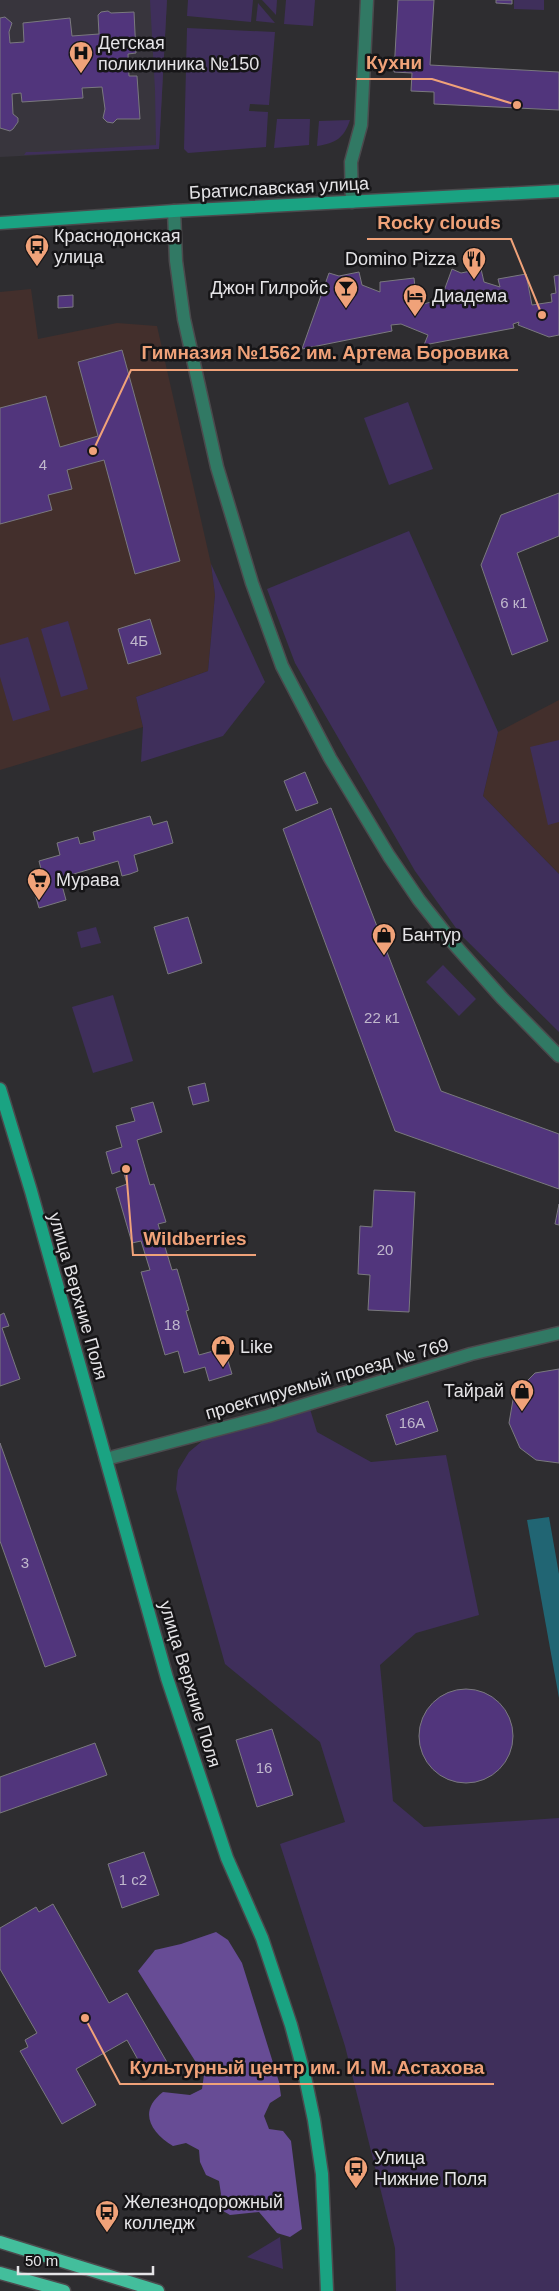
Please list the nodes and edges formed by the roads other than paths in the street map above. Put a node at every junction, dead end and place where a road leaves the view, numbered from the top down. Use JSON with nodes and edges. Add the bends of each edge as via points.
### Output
{"nodes":[{"id":1,"x":367,"y":0,"type":"edge"},
{"id":2,"x":559,"y":191,"type":"edge"},
{"id":3,"x":352,"y":202,"type":"junction"},
{"id":4,"x":174,"y":211,"type":"junction"},
{"id":5,"x":0,"y":223,"type":"edge"},
{"id":6,"x":559,"y":1056,"type":"edge"},
{"id":7,"x":0,"y":1089,"type":"edge"},
{"id":8,"x":559,"y":1334,"type":"edge"},
{"id":9,"x":106,"y":1459,"type":"junction"},
{"id":10,"x":0,"y":2242,"type":"edge"},
{"id":11,"x":0,"y":2273,"type":"edge"},
{"id":12,"x":64,"y":2291,"type":"edge"},
{"id":13,"x":158,"y":2291,"type":"edge"},
{"id":14,"x":327,"y":2291,"type":"edge"}],
"edges":[{"from":1,"to":3,"type":"street","via":[[361,125],[350,162]]},
{"from":2,"to":3,"type":"main road","name":"Братиславская улица"},
{"from":3,"to":4,"type":"main road","name":"Братиславская улица"},
{"from":4,"to":5,"type":"main road","name":"Братиславская улица"},
{"from":4,"to":6,"type":"street","via":[[176,261],[184,319],[214,458],[252,583],[282,666],[330,758],[419,900],[460,951]]},
{"from":7,"to":9,"type":"main road","name":"улица Верхние Поля"},
{"from":8,"to":9,"type":"street","name":"проектируемый проезд № 769","via":[[472,1354],[268,1416]]},
{"from":9,"to":14,"type":"main road","name":"улица Верхние Поля","via":[[167,1678],[227,1858],[262,1938],[303,2068],[322,2174]]},
{"from":10,"to":13,"type":"main road"},
{"from":11,"to":12,"type":"main road"}]}
